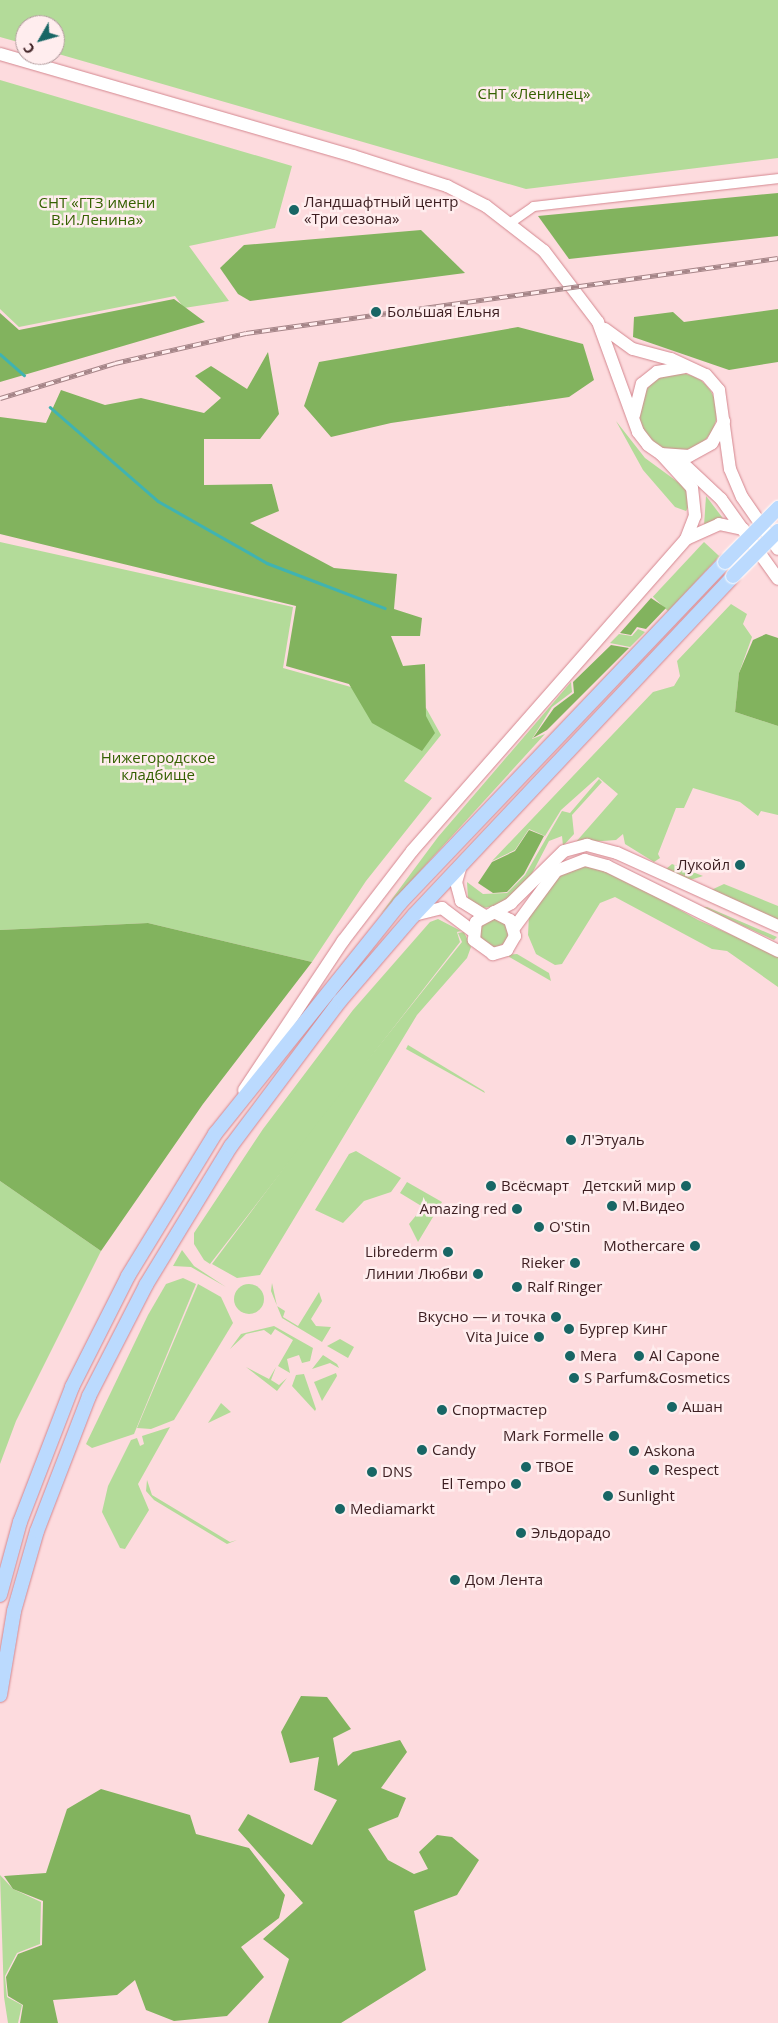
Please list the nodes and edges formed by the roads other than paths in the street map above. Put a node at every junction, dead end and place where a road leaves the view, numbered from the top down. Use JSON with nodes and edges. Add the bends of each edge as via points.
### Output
{"nodes":[{"id":1,"x":0,"y":54,"type":"edge"},
{"id":2,"x":778,"y":178,"type":"edge"},
{"id":3,"x":509,"y":223,"type":"junction"},
{"id":4,"x":598,"y":322,"type":"junction"},
{"id":5,"x":690,"y":367,"type":"junction"},
{"id":6,"x":634,"y":420,"type":"junction"},
{"id":7,"x":724,"y":421,"type":"junction"},
{"id":8,"x":661,"y":454,"type":"junction"},
{"id":9,"x":676,"y":458,"type":"junction"},
{"id":10,"x":778,"y":508,"type":"edge"},
{"id":11,"x":743,"y":529,"type":"junction"},
{"id":12,"x":778,"y":531,"type":"edge"},
{"id":13,"x":686,"y":539,"type":"junction"},
{"id":14,"x":778,"y":549,"type":"edge"},
{"id":15,"x":778,"y":579,"type":"edge"},
{"id":16,"x":461,"y":864,"type":"junction"},
{"id":17,"x":489,"y":913,"type":"junction"},
{"id":18,"x":414,"y":915,"type":"junction"},
{"id":19,"x":778,"y":926,"type":"edge"},
{"id":20,"x":514,"y":928,"type":"junction"},
{"id":21,"x":473,"y":931,"type":"junction"},
{"id":22,"x":778,"y":951,"type":"edge"},
{"id":23,"x":230,"y":1114,"type":"junction"},
{"id":24,"x":0,"y":1595,"type":"edge"},
{"id":25,"x":0,"y":1696,"type":"edge"}],
"edges":[{"from":1,"to":3,"type":"main road","via":[[416,176],[486,206]]},
{"from":2,"to":3,"type":"street","via":[[533,206]]},
{"from":3,"to":4,"type":"main road","via":[[544,251]]},
{"from":4,"to":5,"type":"main road","via":[[633,349]]},
{"from":4,"to":6,"type":"main road"},
{"from":5,"to":6,"type":"main road","via":[[669,367],[642,384],[634,403]]},
{"from":5,"to":7,"type":"main road","via":[[706,375],[719,390]]},
{"from":6,"to":8,"type":"main road","via":[[648,445]]},
{"from":7,"to":9,"type":"main road","via":[[718,436],[702,451]]},
{"from":7,"to":14,"type":"main road","via":[[730,469],[742,497]]},
{"from":8,"to":9,"type":"main road"},
{"from":8,"to":13,"type":"main road","via":[[692,488],[695,516]]},
{"from":9,"to":11,"type":"main road","via":[[704,480]]},
{"from":10,"to":23,"type":"main road","bridge":true,"via":[[400,903]]},
{"from":11,"to":13,"type":"main road","via":[[719,524]]},
{"from":11,"to":15,"type":"main road"},
{"from":12,"to":16,"type":"main road","bridge":true},
{"from":13,"to":23,"type":"main road","via":[[452,802],[343,941],[276,1036]]},
{"from":16,"to":17,"type":"main road","via":[[456,882],[461,901]]},
{"from":16,"to":18,"type":"main road"},
{"from":17,"to":19,"type":"main road","via":[[511,902],[564,851],[587,845],[617,853]]},
{"from":17,"to":20,"type":"main road","via":[[510,920]]},
{"from":17,"to":21,"type":"main road"},
{"from":18,"to":21,"type":"main road","via":[[442,908]]},
{"from":18,"to":25,"type":"main road","via":[[340,1001],[231,1146],[117,1337],[89,1396],[37,1530],[14,1612]]},
{"from":20,"to":21,"type":"main road","via":[[512,944],[493,954],[479,948]]},
{"from":20,"to":22,"type":"main road","via":[[556,871],[585,860],[607,866]]},
{"from":23,"to":24,"type":"main road","via":[[132,1269],[72,1387],[20,1522]]}]}
